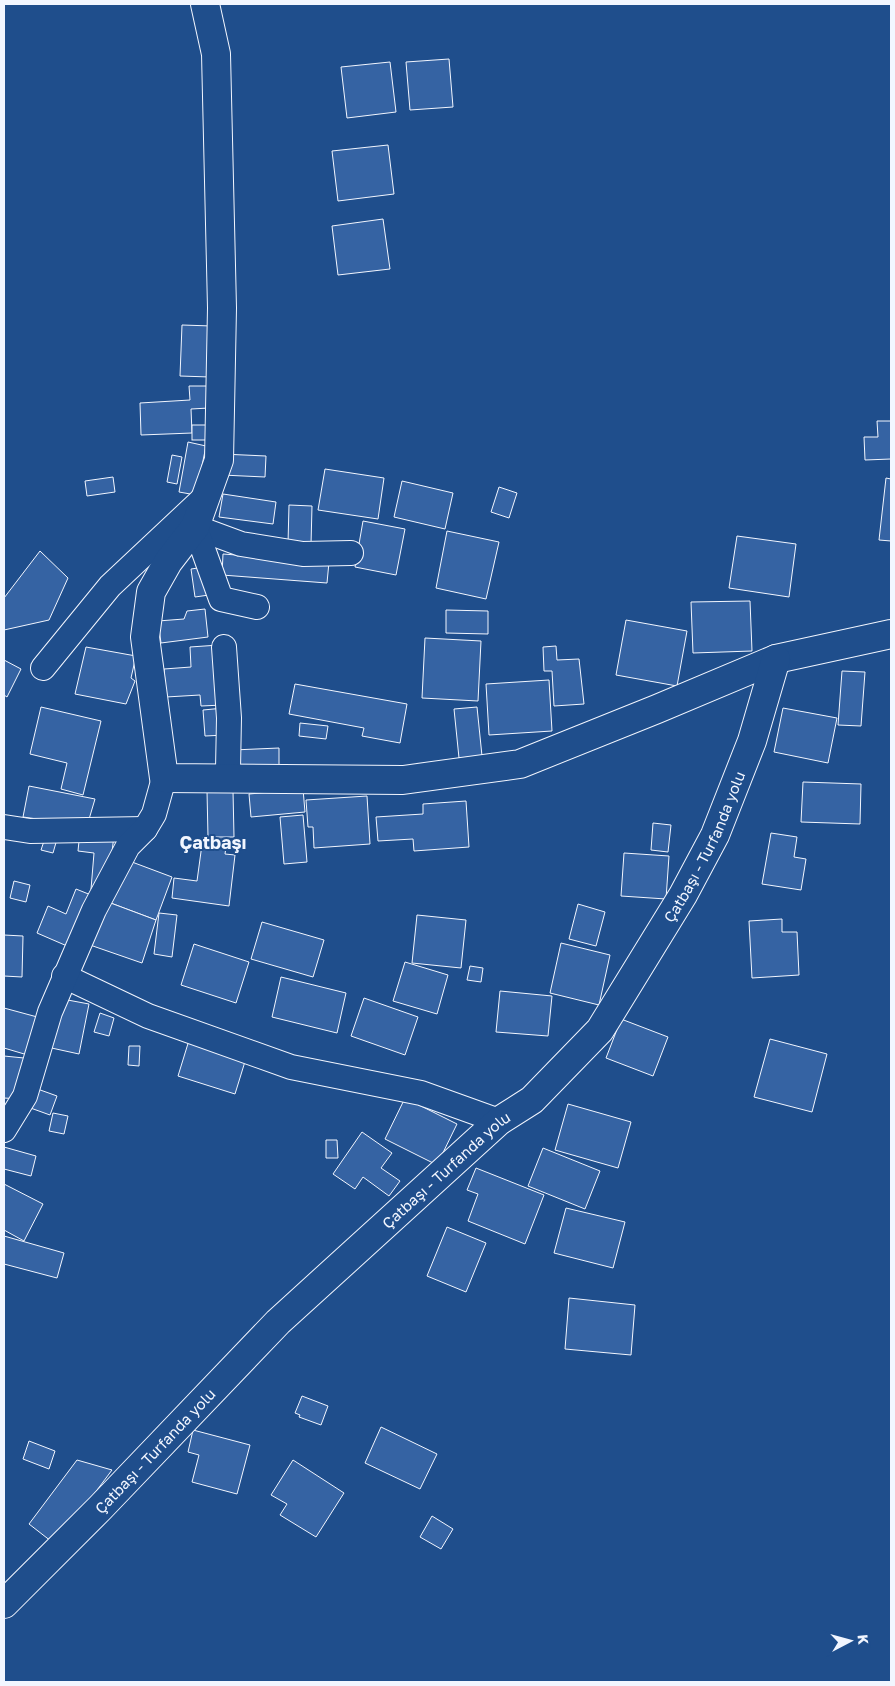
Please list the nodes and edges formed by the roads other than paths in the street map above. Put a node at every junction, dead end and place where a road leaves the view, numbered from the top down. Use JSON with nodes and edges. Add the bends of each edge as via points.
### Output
{"nodes":[{"id":1,"x":206,"y":4,"type":"edge"},
{"id":2,"x":207,"y":495,"type":"junction"},
{"id":3,"x":195,"y":527,"type":"junction"},
{"id":4,"x":351,"y":553,"type":"dead end"},
{"id":5,"x":257,"y":607,"type":"dead end"},
{"id":6,"x":891,"y":634,"type":"edge"},
{"id":7,"x":224,"y":647,"type":"dead end"},
{"id":8,"x":776,"y":659,"type":"junction"},
{"id":9,"x":43,"y":668,"type":"dead end"},
{"id":10,"x":164,"y":778,"type":"junction"},
{"id":11,"x":231,"y":778,"type":"junction"},
{"id":12,"x":4,"y":827,"type":"edge"},
{"id":13,"x":145,"y":829,"type":"junction"},
{"id":14,"x":64,"y":976,"type":"junction"},
{"id":15,"x":499,"y":1121,"type":"junction"},
{"id":16,"x":4,"y":1130,"type":"edge"},
{"id":17,"x":4,"y":1604,"type":"edge"}],
"edges":[{"from":1,"to":2,"type":"street","via":[[216,54],[222,308],[219,460]]},
{"from":2,"to":3,"type":"street"},
{"from":2,"to":9,"type":"street","via":[[110,586]]},
{"from":3,"to":4,"type":"street","via":[[241,544],[303,554]]},
{"from":3,"to":5,"type":"street","via":[[221,600]]},
{"from":3,"to":10,"type":"street","via":[[168,562],[151,592],[145,637]]},
{"from":6,"to":8,"type":"street"},
{"from":7,"to":11,"type":"street","via":[[229,718],[228,769]]},
{"from":8,"to":11,"type":"street","via":[[520,764],[403,780]]},
{"from":8,"to":15,"type":"street","name":"Çatbaşı - Turfanda yolu","via":[[749,749],[715,835],[684,895],[600,1030],[532,1100]]},
{"from":10,"to":11,"type":"street"},
{"from":10,"to":13,"type":"street","via":[[154,814]]},
{"from":12,"to":13,"type":"street","via":[[30,831]]},
{"from":13,"to":14,"type":"street","via":[[128,846]]},
{"from":14,"to":15,"type":"street","via":[[148,1016],[291,1067],[421,1093]]},
{"from":14,"to":16,"type":"street","via":[[25,1096]]},
{"from":15,"to":17,"type":"street","name":"Çatbaşı - Turfanda yolu","via":[[278,1322]]}]}
